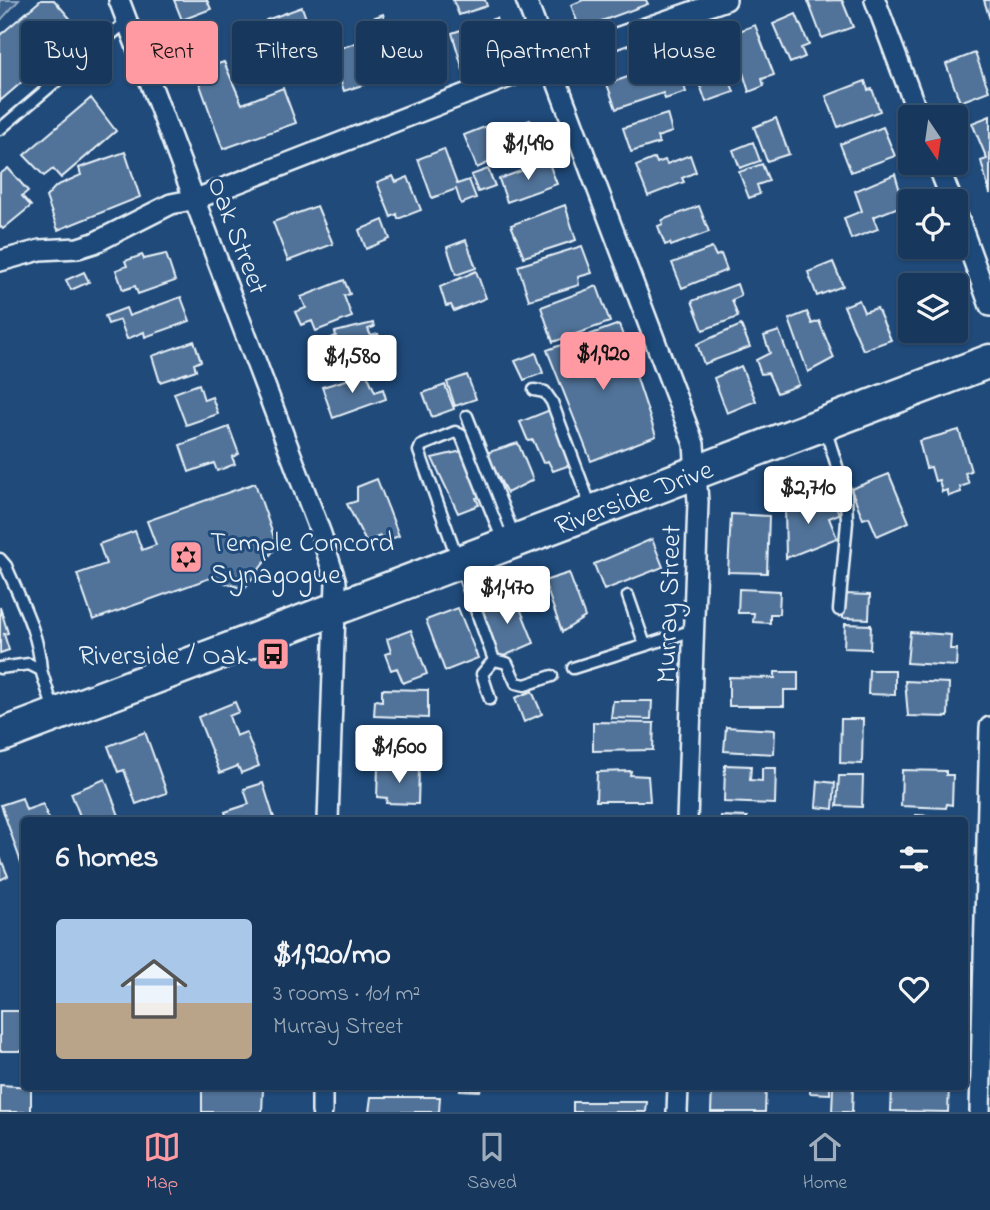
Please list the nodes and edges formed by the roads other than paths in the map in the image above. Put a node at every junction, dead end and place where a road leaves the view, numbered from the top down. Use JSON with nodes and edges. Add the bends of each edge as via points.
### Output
{"nodes":[{"id":1,"x":119,"y":0,"type":"edge"},
{"id":2,"x":526,"y":0,"type":"edge"},
{"id":3,"x":726,"y":0,"type":"edge"},
{"id":4,"x":875,"y":0,"type":"edge"},
{"id":5,"x":127,"y":20,"type":"junction"},
{"id":6,"x":534,"y":21,"type":"edge"},
{"id":7,"x":615,"y":38,"type":"edge"},
{"id":8,"x":491,"y":84,"type":"edge"},
{"id":9,"x":559,"y":84,"type":"edge"},
{"id":10,"x":914,"y":105,"type":"edge"},
{"id":11,"x":0,"y":129,"type":"edge"},
{"id":12,"x":196,"y":199,"type":"junction"},
{"id":13,"x":968,"y":245,"type":"edge"},
{"id":14,"x":0,"y":261,"type":"edge"},
{"id":15,"x":990,"y":306,"type":"edge"},
{"id":16,"x":990,"y":361,"type":"edge"},
{"id":17,"x":534,"y":390,"type":"dead end"},
{"id":18,"x":467,"y":415,"type":"dead end"},
{"id":19,"x":824,"y":424,"type":"junction"},
{"id":20,"x":697,"y":471,"type":"junction"},
{"id":21,"x":592,"y":511,"type":"junction"},
{"id":22,"x":510,"y":542,"type":"junction"},
{"id":23,"x":0,"y":559,"type":"edge"},
{"id":24,"x":460,"y":561,"type":"junction"},
{"id":25,"x":628,"y":596,"type":"dead end"},
{"id":26,"x":335,"y":608,"type":"junction"},
{"id":27,"x":839,"y":610,"type":"dead end"},
{"id":28,"x":694,"y":630,"type":"junction"},
{"id":29,"x":645,"y":645,"type":"junction"},
{"id":30,"x":494,"y":660,"type":"junction"},
{"id":31,"x":0,"y":668,"type":"edge"},
{"id":32,"x":573,"y":668,"type":"dead end"},
{"id":33,"x":41,"y":670,"type":"junction"},
{"id":34,"x":552,"y":676,"type":"dead end"},
{"id":35,"x":490,"y":699,"type":"dead end"},
{"id":36,"x":55,"y":715,"type":"junction"},
{"id":37,"x":990,"y":727,"type":"edge"},
{"id":38,"x":0,"y":736,"type":"edge"},
{"id":39,"x":989,"y":799,"type":"edge"},
{"id":40,"x":328,"y":817,"type":"edge"},
{"id":41,"x":687,"y":817,"type":"edge"},
{"id":42,"x":979,"y":980,"type":"edge"},
{"id":43,"x":322,"y":1090,"type":"edge"},
{"id":44,"x":678,"y":1090,"type":"edge"},
{"id":45,"x":322,"y":1112,"type":"edge"},
{"id":46,"x":677,"y":1112,"type":"edge"},
{"id":47,"x":981,"y":1112,"type":"edge"}],
"edges":[{"from":1,"to":5,"type":"street","name":"Oak Street"},
{"from":2,"to":6,"type":"street","name":"Murray Street"},
{"from":3,"to":7,"type":"street"},
{"from":4,"to":10,"type":"street"},
{"from":5,"to":11,"type":"lane"},
{"from":5,"to":12,"type":"street","name":"Oak Street"},
{"from":8,"to":12,"type":"street"},
{"from":9,"to":20,"type":"street","name":"Murray Street","via":[[683,411]]},
{"from":12,"to":14,"type":"street","via":[[171,204],[94,243]]},
{"from":12,"to":26,"type":"street","name":"Oak Street","via":[[321,534],[336,582]]},
{"from":13,"to":15,"type":"street"},
{"from":16,"to":19,"type":"main road","name":"Riverside Drive"},
{"from":17,"to":21,"type":"lane","via":[[545,393],[552,402]]},
{"from":18,"to":22,"type":"lane"},
{"from":19,"to":20,"type":"main road","name":"Riverside Drive"},
{"from":19,"to":27,"type":"lane","via":[[846,495]]},
{"from":20,"to":21,"type":"main road","name":"Riverside Drive"},
{"from":20,"to":28,"type":"street","name":"Murray Street"},
{"from":21,"to":22,"type":"main road","name":"Riverside Drive"},
{"from":22,"to":24,"type":"main road","name":"Riverside Drive"},
{"from":22,"to":24,"type":"lane","via":[[461,435],[455,432],[419,451]]},
{"from":23,"to":33,"type":"lane","via":[[27,617]]},
{"from":24,"to":26,"type":"main road","name":"Riverside Drive"},
{"from":24,"to":30,"type":"lane"},
{"from":25,"to":29,"type":"lane"},
{"from":26,"to":36,"type":"main road","name":"Riverside Drive"},
{"from":26,"to":40,"type":"street","name":"Oak Street"},
{"from":28,"to":29,"type":"lane"},
{"from":28,"to":41,"type":"street","name":"Murray Street"},
{"from":29,"to":32,"type":"lane"},
{"from":30,"to":34,"type":"lane","via":[[507,663],[516,683],[525,685]]},
{"from":30,"to":35,"type":"lane","via":[[482,674]]},
{"from":31,"to":33,"type":"lane","via":[[29,664]]},
{"from":33,"to":36,"type":"lane"},
{"from":36,"to":38,"type":"main road","name":"Riverside Drive"},
{"from":37,"to":39,"type":"street"},
{"from":39,"to":42,"type":"street"},
{"from":42,"to":47,"type":"street"},
{"from":43,"to":45,"type":"street"},
{"from":44,"to":46,"type":"street"}]}
